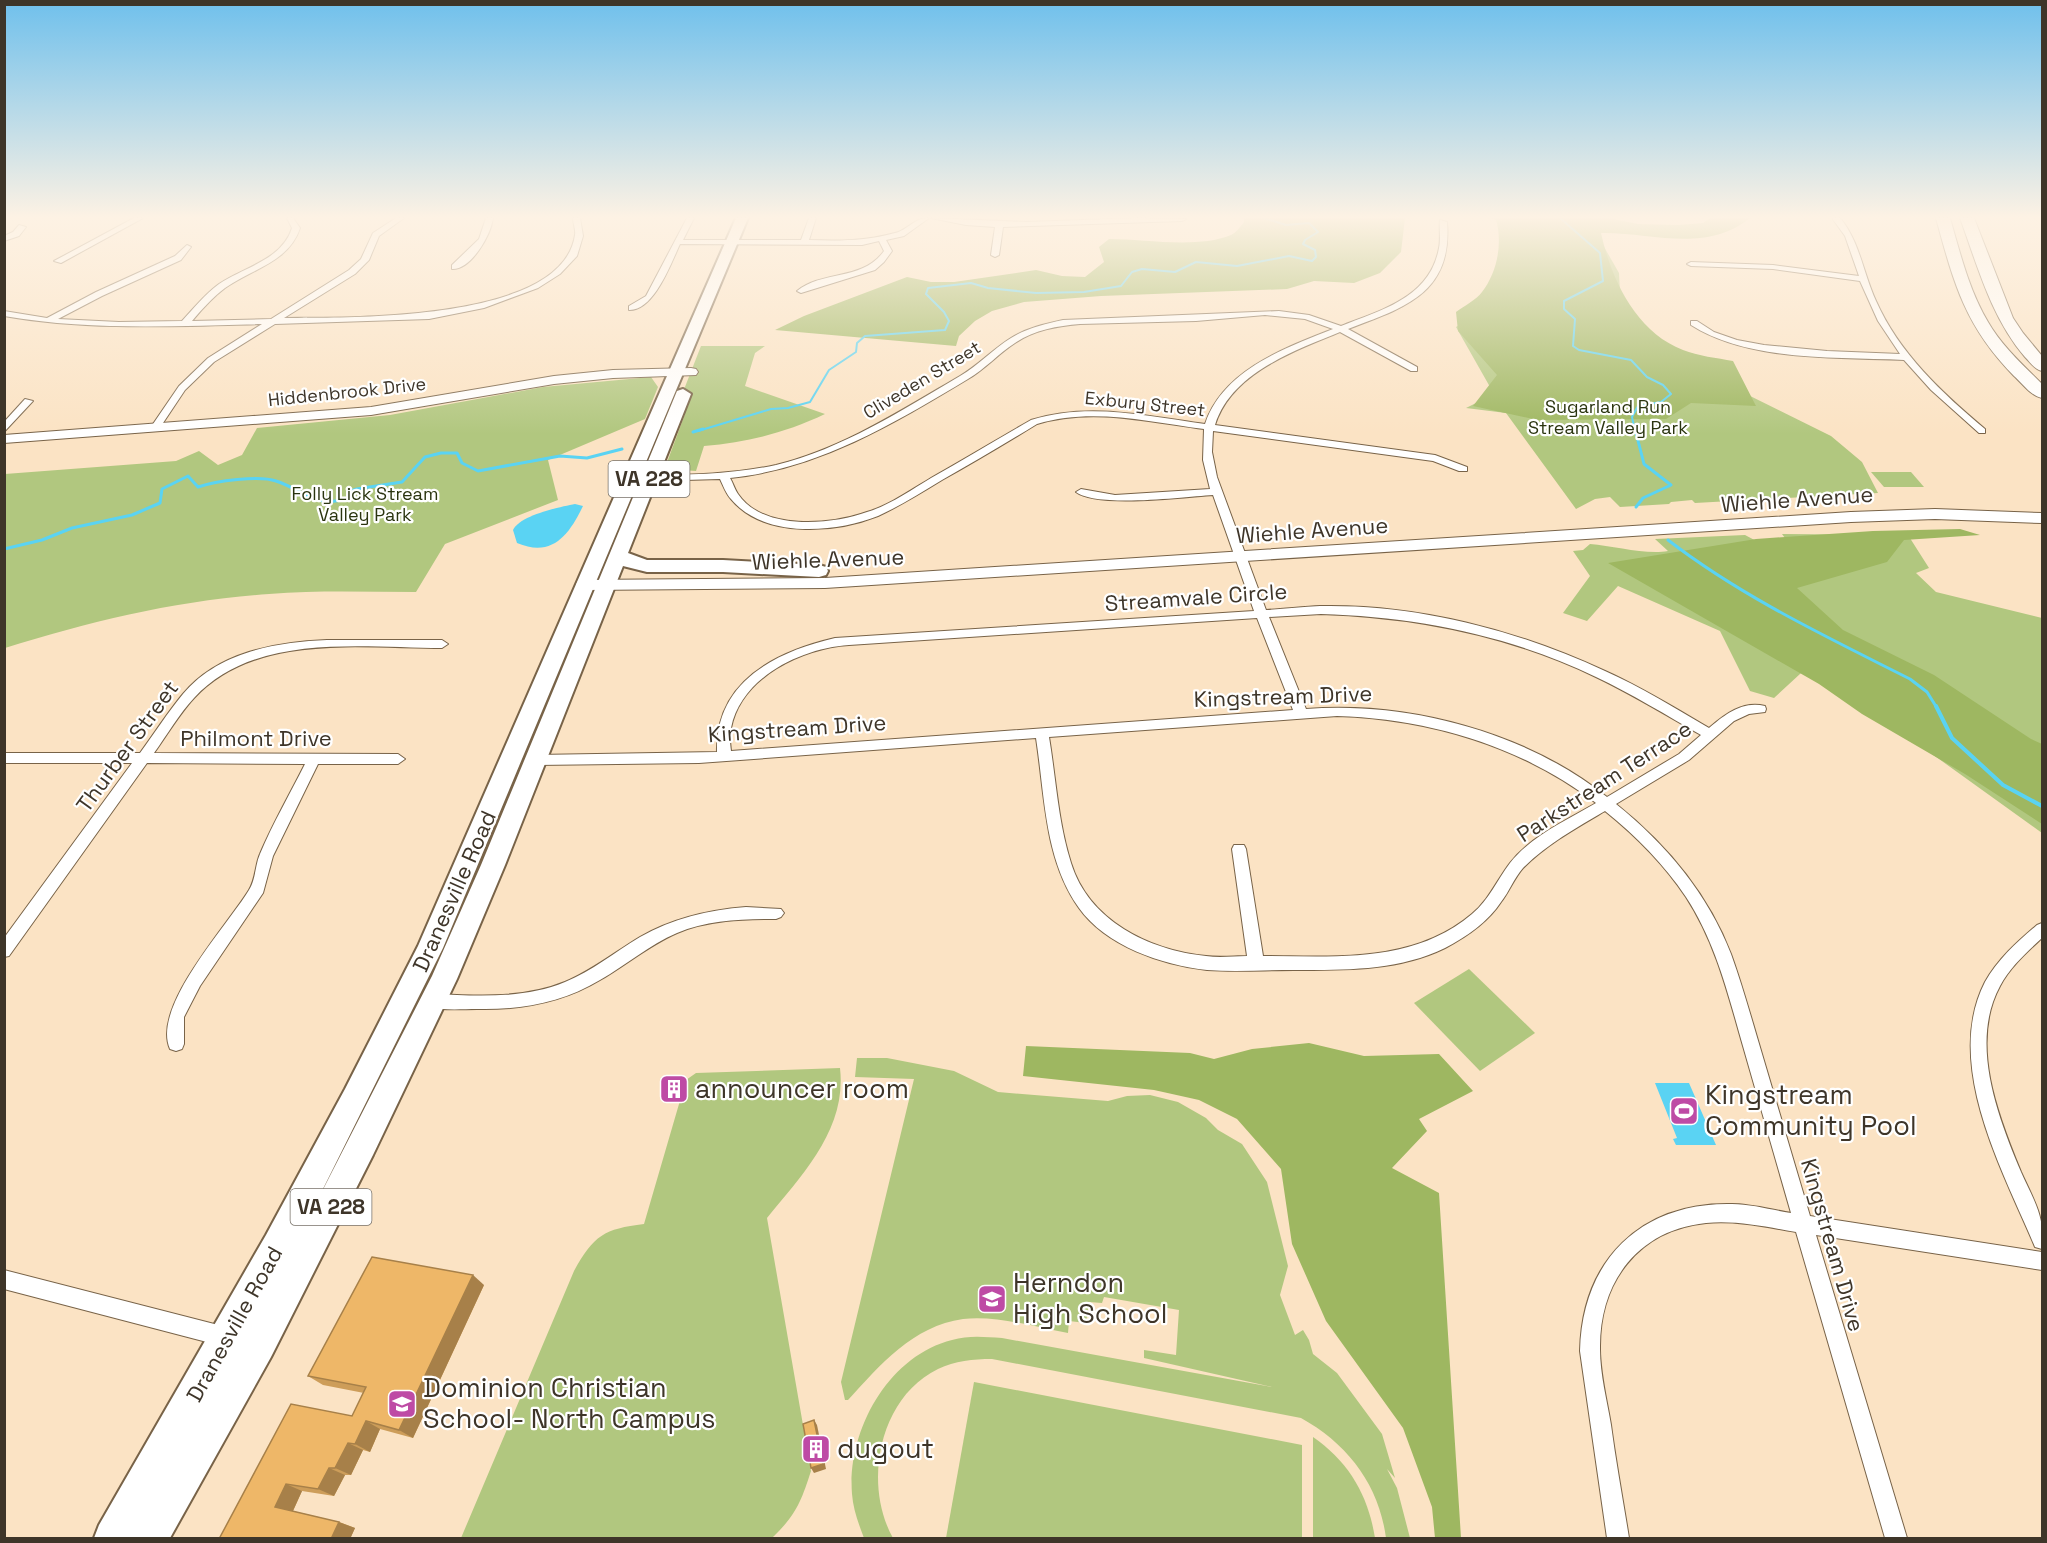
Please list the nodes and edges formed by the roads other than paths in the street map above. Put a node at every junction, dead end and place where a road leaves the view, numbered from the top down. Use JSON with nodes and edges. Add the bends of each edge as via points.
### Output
{"nodes":[{"id":1,"x":108,"y":290,"type":"edge"},
{"id":2,"x":218,"y":290,"type":"edge"},
{"id":3,"x":323,"y":290,"type":"edge"},
{"id":4,"x":525,"y":290,"type":"edge"},
{"id":5,"x":653,"y":290,"type":"edge"},
{"id":6,"x":717,"y":290,"type":"edge"},
{"id":7,"x":1421,"y":290,"type":"edge"},
{"id":8,"x":1868,"y":290,"type":"edge"},
{"id":9,"x":1966,"y":290,"type":"edge"},
{"id":10,"x":1994,"y":290,"type":"edge"},
{"id":11,"x":632,"y":308,"type":"dead end"},
{"id":12,"x":4,"y":313,"type":"edge"},
{"id":13,"x":48,"y":321,"type":"junction"},
{"id":14,"x":271,"y":322,"type":"junction"},
{"id":15,"x":1694,"y":323,"type":"dead end"},
{"id":16,"x":184,"y":324,"type":"junction"},
{"id":17,"x":1341,"y":331,"type":"junction"},
{"id":18,"x":1907,"y":357,"type":"junction"},
{"id":19,"x":2043,"y":366,"type":"edge"},
{"id":20,"x":1414,"y":369,"type":"dead end"},
{"id":21,"x":683,"y":372,"type":"junction"},
{"id":22,"x":2043,"y":393,"type":"edge"},
{"id":23,"x":28,"y":401,"type":"dead end"},
{"id":24,"x":156,"y":427,"type":"junction"},
{"id":25,"x":1209,"y":427,"type":"junction"},
{"id":26,"x":4,"y":429,"type":"edge"},
{"id":27,"x":1982,"y":431,"type":"dead end"},
{"id":28,"x":4,"y":439,"type":"edge"},
{"id":29,"x":1463,"y":469,"type":"dead end"},
{"id":30,"x":724,"y":476,"type":"junction"},
{"id":31,"x":649,"y":478,"type":"junction"},
{"id":32,"x":1081,"y":492,"type":"dead end"},
{"id":33,"x":1218,"y":492,"type":"junction"},
{"id":34,"x":2043,"y":507,"type":"edge"},
{"id":35,"x":2043,"y":518,"type":"edge"},
{"id":36,"x":1238,"y":550,"type":"junction"},
{"id":37,"x":819,"y":571,"type":"joint"},
{"id":38,"x":601,"y":573,"type":"junction"},
{"id":39,"x":1262,"y":613,"type":"junction"},
{"id":40,"x":442,"y":644,"type":"dead end"},
{"id":41,"x":1760,"y":709,"type":"dead end"},
{"id":42,"x":1300,"y":713,"type":"junction"},
{"id":43,"x":1042,"y":733,"type":"junction"},
{"id":44,"x":1711,"y":735,"type":"junction"},
{"id":45,"x":724,"y":756,"type":"junction"},
{"id":46,"x":4,"y":758,"type":"edge"},
{"id":47,"x":143,"y":758,"type":"junction"},
{"id":48,"x":314,"y":759,"type":"junction"},
{"id":49,"x":398,"y":759,"type":"dead end"},
{"id":50,"x":536,"y":760,"type":"junction"},
{"id":51,"x":1606,"y":804,"type":"junction"},
{"id":52,"x":1239,"y":849,"type":"dead end"},
{"id":53,"x":776,"y":913,"type":"dead end"},
{"id":54,"x":2043,"y":928,"type":"edge"},
{"id":55,"x":4,"y":951,"type":"edge"},
{"id":56,"x":1256,"y":963,"type":"junction"},
{"id":57,"x":433,"y":1001,"type":"junction"},
{"id":58,"x":176,"y":1044,"type":"dead end"},
{"id":59,"x":1803,"y":1223,"type":"junction"},
{"id":60,"x":2043,"y":1240,"type":"edge"},
{"id":61,"x":2043,"y":1261,"type":"edge"},
{"id":62,"x":4,"y":1279,"type":"edge"},
{"id":63,"x":243,"y":1341,"type":"junction"},
{"id":64,"x":112,"y":1539,"type":"edge"},
{"id":65,"x":150,"y":1539,"type":"edge"},
{"id":66,"x":1618,"y":1539,"type":"edge"},
{"id":67,"x":1896,"y":1539,"type":"edge"}],
"edges":[{"from":1,"to":13,"type":"street"},
{"from":2,"to":16,"type":"street"},
{"from":3,"to":14,"type":"street"},
{"from":4,"to":14,"type":"street","via":[[495,303],[421,318]]},
{"from":5,"to":11,"type":"street"},
{"from":6,"to":21,"type":"main road","name":"Dranesville Road","number":"VA 228"},
{"from":7,"to":17,"type":"street","via":[[1400,306]]},
{"from":8,"to":18,"type":"street","via":[[1883,323]]},
{"from":9,"to":22,"type":"highway","via":[[1980,322],[2011,363]]},
{"from":10,"to":19,"type":"highway","via":[[2016,336]]},
{"from":12,"to":13,"type":"street"},
{"from":13,"to":16,"type":"street"},
{"from":14,"to":16,"type":"street"},
{"from":14,"to":24,"type":"street","via":[[199,370]]},
{"from":15,"to":18,"type":"street","via":[[1713,335],[1759,346]]},
{"from":17,"to":20,"type":"street","name":"Cliveden Street"},
{"from":17,"to":25,"type":"street","via":[[1253,370],[1229,390]]},
{"from":17,"to":30,"type":"street","name":"Cliveden Street","via":[[1308,317],[1270,312],[1050,326],[1017,338],[975,372],[832,450],[772,468]]},
{"from":18,"to":27,"type":"street"},
{"from":21,"to":24,"type":"main road","name":"Hiddenbrook Drive","via":[[554,380],[370,411]]},
{"from":21,"to":31,"type":"main road","name":"Dranesville Road","number":"VA 228"},
{"from":21,"to":38,"type":"main road","name":"Dranesville Road","number":"VA 228"},
{"from":23,"to":26,"type":"street"},
{"from":24,"to":28,"type":"main road","name":"Hiddenbrook Drive"},
{"from":25,"to":29,"type":"street","name":"Exbury Street","via":[[1434,458]]},
{"from":25,"to":30,"type":"street","name":"Exbury Street","via":[[1100,412],[1046,418],[1023,426],[881,511],[826,525],[790,524],[760,517],[733,498]]},
{"from":25,"to":33,"type":"street","via":[[1207,454]]},
{"from":30,"to":31,"type":"street","name":"Cliveden Street"},
{"from":31,"to":38,"type":"main road","name":"Dranesville Road","number":"VA 228"},
{"from":32,"to":33,"type":"street","via":[[1115,498]]},
{"from":33,"to":36,"type":"street"},
{"from":34,"to":36,"type":"main road","name":"Wiehle Avenue","via":[[1894,503]]},
{"from":35,"to":36,"type":"main road","name":"Wiehle Avenue","via":[[1926,514]]},
{"from":36,"to":37,"type":"main road","name":"Wiehle Avenue"},
{"from":36,"to":38,"type":"main road","name":"Wiehle Avenue","via":[[798,585]]},
{"from":36,"to":39,"type":"street"},
{"from":37,"to":38,"type":"main road","via":[[647,566],[630,562]]},
{"from":38,"to":50,"type":"main road","name":"Dranesville Road","number":"VA 228"},
{"from":38,"to":63,"type":"main road","name":"Dranesville Road","number":"VA 228","via":[[430,948],[345,1119]]},
{"from":39,"to":42,"type":"street"},
{"from":39,"to":44,"type":"street","name":"Streamvale Circle","via":[[1385,613],[1489,632],[1598,672]]},
{"from":39,"to":45,"type":"street","name":"Streamvale Circle","via":[[817,646],[774,664],[749,683],[724,728]]},
{"from":40,"to":47,"type":"street","name":"Thurber Street","via":[[301,644],[257,652],[224,667],[189,694]]},
{"from":41,"to":44,"type":"street","name":"Parkstream Terrace","via":[[1737,713]]},
{"from":42,"to":43,"type":"street","name":"Kingstream Drive"},
{"from":42,"to":51,"type":"street","name":"Kingstream Drive","via":[[1337,711],[1399,716],[1468,732],[1557,771]]},
{"from":43,"to":45,"type":"street","name":"Kingstream Drive"},
{"from":43,"to":56,"type":"street","name":"Parkstream Terrace","via":[[1064,866],[1083,902],[1117,934],[1161,954],[1208,963]]},
{"from":44,"to":51,"type":"street","name":"Parkstream Terrace","via":[[1684,757]]},
{"from":45,"to":50,"type":"street","name":"Kingstream Drive"},
{"from":46,"to":47,"type":"street","name":"Philmont Drive"},
{"from":47,"to":48,"type":"street","name":"Philmont Drive"},
{"from":47,"to":55,"type":"street","name":"Thurber Street"},
{"from":48,"to":49,"type":"street","name":"Philmont Drive"},
{"from":48,"to":58,"type":"street","via":[[266,856],[258,890],[194,981],[176,1017]]},
{"from":50,"to":57,"type":"main road","name":"Dranesville Road","number":"VA 228"},
{"from":51,"to":56,"type":"street","name":"Parkstream Terrace","via":[[1528,852],[1479,917],[1438,944],[1390,959],[1360,963]]},
{"from":51,"to":59,"type":"street","name":"Kingstream Drive","via":[[1652,845],[1676,873],[1713,930]]},
{"from":52,"to":56,"type":"street"},
{"from":53,"to":57,"type":"street","via":[[724,914],[678,926],[597,975],[544,997],[517,1002]]},
{"from":54,"to":60,"type":"street","via":[[2002,968],[1991,988],[1979,1036],[1985,1095],[1996,1131]]},
{"from":57,"to":63,"type":"main road","name":"Dranesville Road","number":"VA 228","via":[[363,1145]]},
{"from":59,"to":61,"type":"street"},
{"from":59,"to":66,"type":"street","via":[[1734,1213],[1690,1215],[1643,1234],[1607,1275],[1596,1301],[1591,1364]]},
{"from":59,"to":67,"type":"street","name":"Kingstream Drive"},
{"from":62,"to":63,"type":"street"},
{"from":63,"to":64,"type":"main road","name":"Dranesville Road","number":"VA 228"},
{"from":63,"to":65,"type":"main road","name":"Dranesville Road","number":"VA 228"}]}
